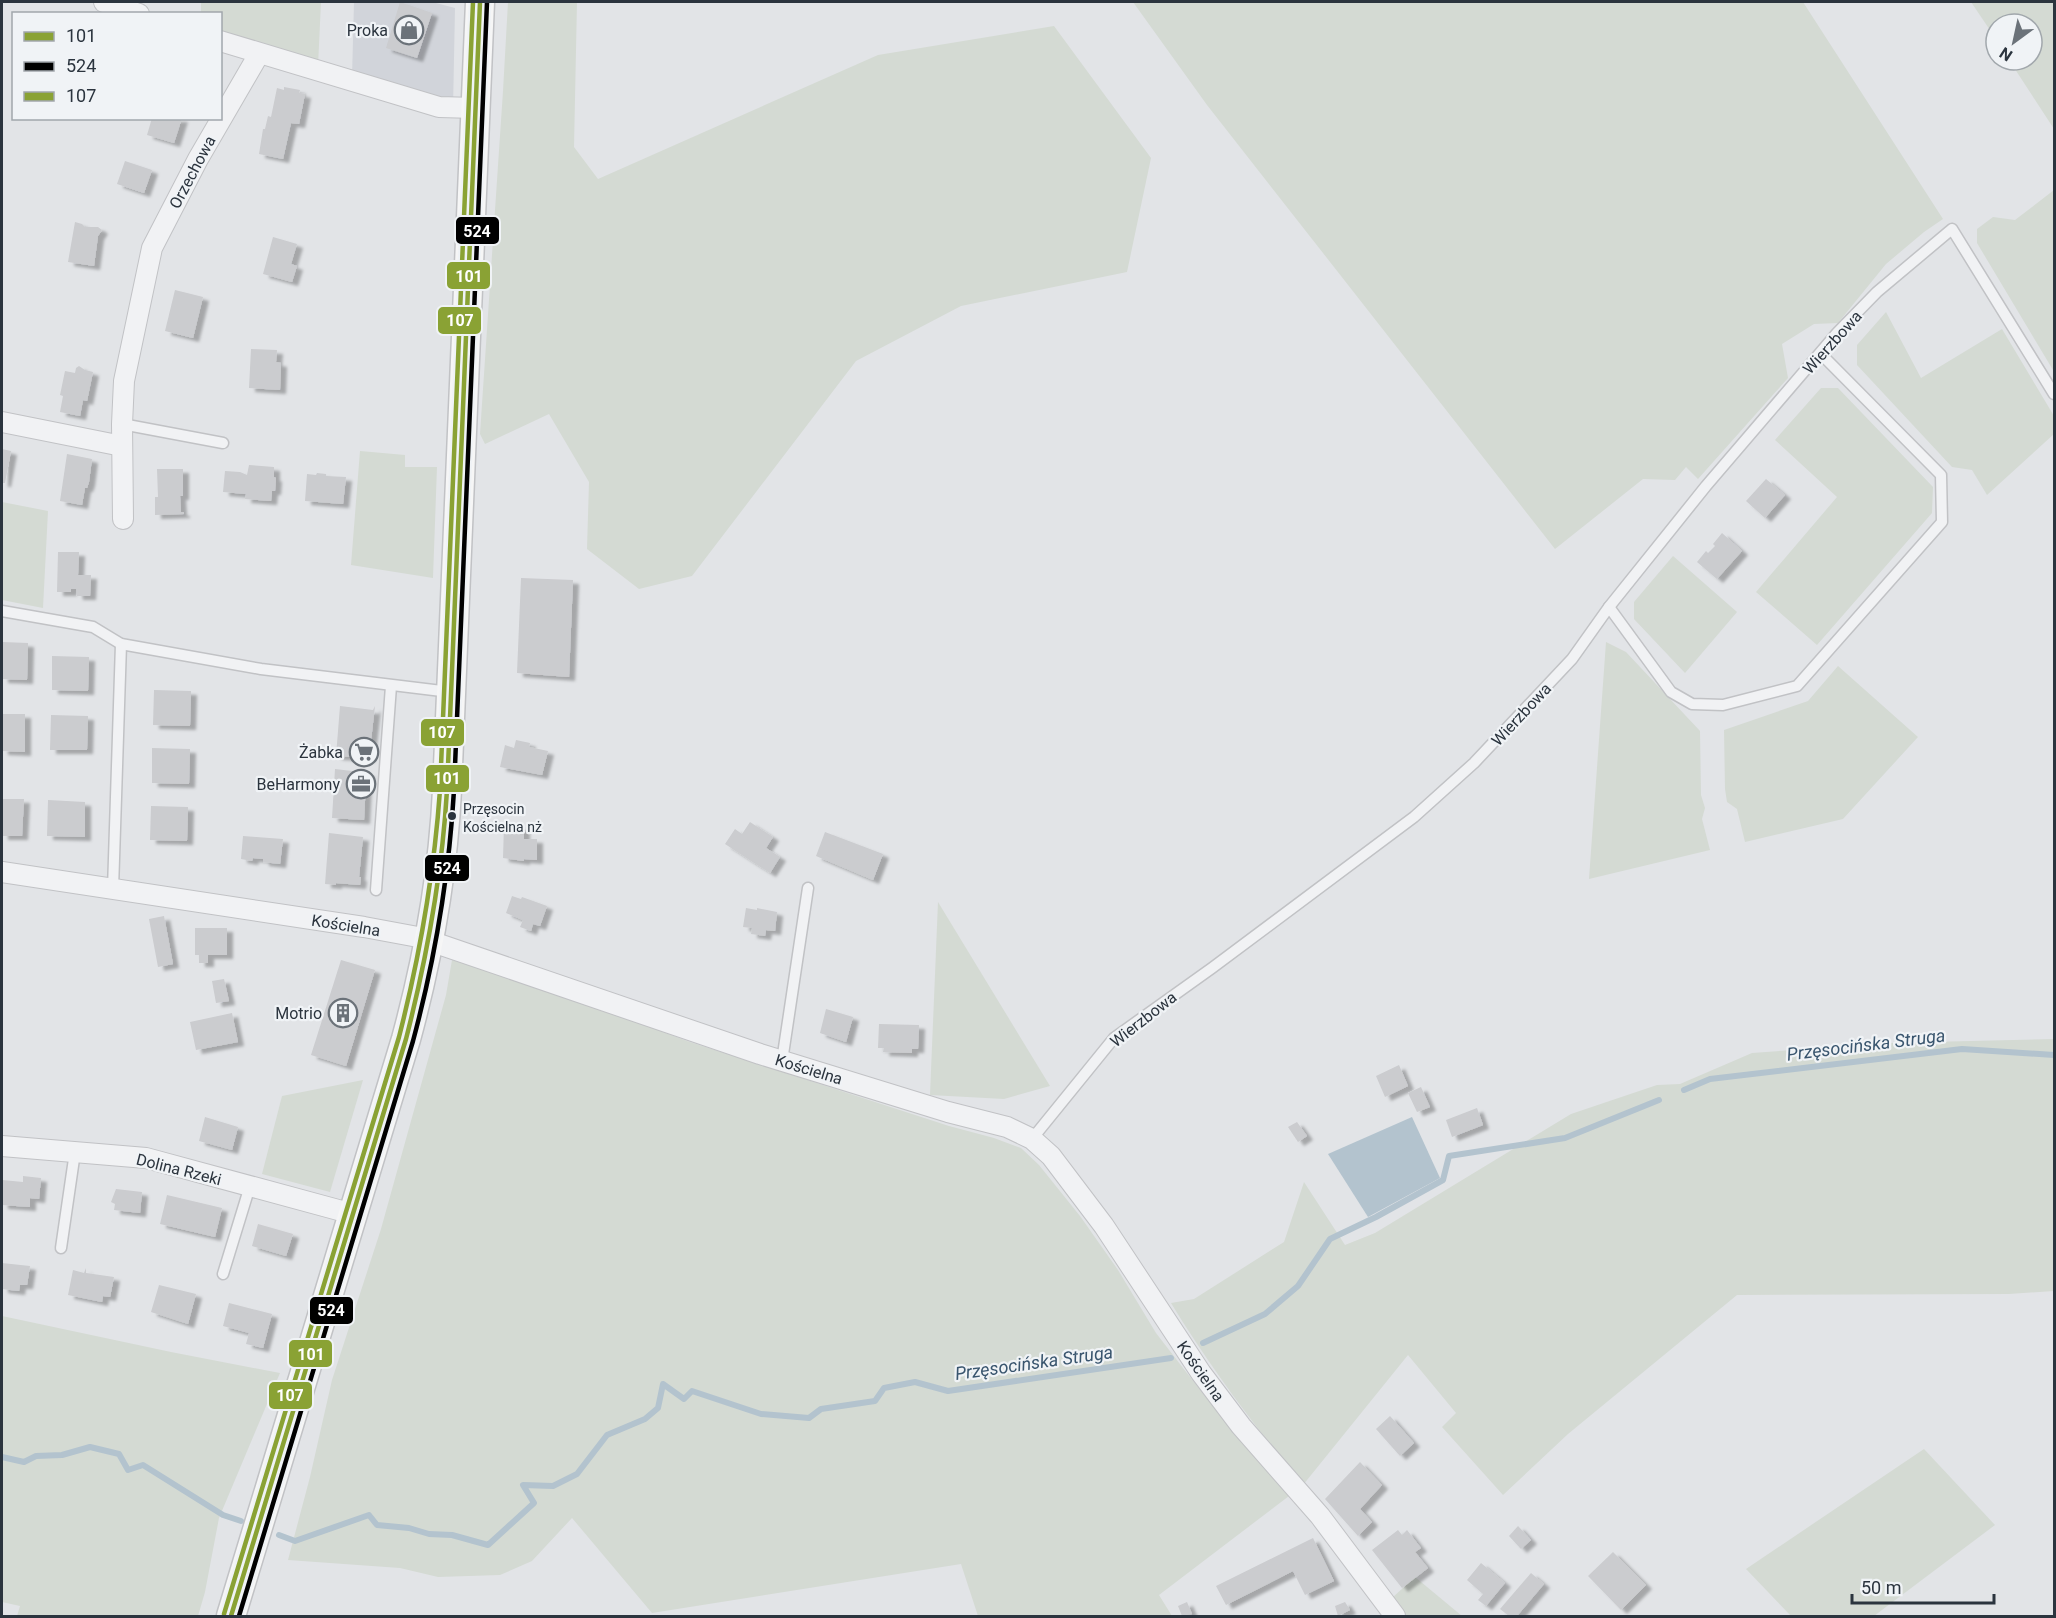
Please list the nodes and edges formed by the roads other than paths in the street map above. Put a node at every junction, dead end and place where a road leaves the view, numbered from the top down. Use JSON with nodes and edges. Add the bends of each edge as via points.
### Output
{"nodes":[{"id":1,"x":104,"y":2,"type":"edge"},
{"id":2,"x":480,"y":2,"type":"edge"},
{"id":3,"x":133,"y":12,"type":"edge"},
{"id":4,"x":222,"y":42,"type":"edge"},
{"id":5,"x":259,"y":54,"type":"junction"},
{"id":6,"x":475,"y":108,"type":"junction"},
{"id":7,"x":222,"y":118,"type":"edge"},
{"id":8,"x":221,"y":120,"type":"edge"},
{"id":9,"x":1821,"y":354,"type":"junction"},
{"id":10,"x":2055,"y":394,"type":"edge"},
{"id":11,"x":2,"y":422,"type":"edge"},
{"id":12,"x":122,"y":424,"type":"junction"},
{"id":13,"x":223,"y":442,"type":"dead end"},
{"id":14,"x":122,"y":446,"type":"junction"},
{"id":15,"x":123,"y":519,"type":"dead end"},
{"id":16,"x":1609,"y":607,"type":"junction"},
{"id":17,"x":2,"y":611,"type":"edge"},
{"id":18,"x":121,"y":644,"type":"junction"},
{"id":19,"x":391,"y":686,"type":"junction"},
{"id":20,"x":451,"y":692,"type":"junction"},
{"id":21,"x":2,"y":872,"type":"edge"},
{"id":22,"x":808,"y":888,"type":"dead end"},
{"id":23,"x":113,"y":889,"type":"junction"},
{"id":24,"x":376,"y":890,"type":"dead end"},
{"id":25,"x":429,"y":940,"type":"junction"},
{"id":26,"x":782,"y":1061,"type":"junction"},
{"id":27,"x":1032,"y":1139,"type":"junction"},
{"id":28,"x":2,"y":1146,"type":"edge"},
{"id":29,"x":75,"y":1152,"type":"junction"},
{"id":30,"x":250,"y":1186,"type":"junction"},
{"id":31,"x":353,"y":1214,"type":"junction"},
{"id":32,"x":61,"y":1248,"type":"dead end"},
{"id":33,"x":223,"y":1274,"type":"dead end"},
{"id":34,"x":231,"y":1617,"type":"edge"},
{"id":35,"x":1395,"y":1617,"type":"edge"}],
"edges":[{"from":1,"to":3,"type":"street"},
{"from":2,"to":6,"type":"street"},
{"from":4,"to":5,"type":"street"},
{"from":5,"to":6,"type":"street","via":[[439,107]]},
{"from":5,"to":7,"type":"street","name":"Orzechowa"},
{"from":6,"to":20,"type":"street"},
{"from":8,"to":12,"type":"street","name":"Orzechowa","via":[[152,248],[124,381]]},
{"from":9,"to":10,"type":"lane","name":"Wierzbowa","via":[[1877,292],[1952,229]]},
{"from":9,"to":16,"type":"lane","name":"Wierzbowa","via":[[1706,486]]},
{"from":9,"to":16,"type":"lane","via":[[1941,475],[1942,522],[1797,686],[1723,705],[1692,704],[1671,692]]},
{"from":11,"to":14,"type":"street"},
{"from":12,"to":13,"type":"lane"},
{"from":12,"to":14,"type":"street","name":"Orzechowa"},
{"from":14,"to":15,"type":"street","name":"Orzechowa"},
{"from":16,"to":27,"type":"lane","name":"Wierzbowa","via":[[1572,659],[1474,763],[1414,817],[1114,1038]]},
{"from":17,"to":18,"type":"lane","via":[[93,627]]},
{"from":18,"to":19,"type":"lane","via":[[261,669]]},
{"from":18,"to":23,"type":"lane"},
{"from":19,"to":20,"type":"lane"},
{"from":19,"to":24,"type":"lane"},
{"from":20,"to":25,"type":"street","via":[[446,817]]},
{"from":21,"to":23,"type":"street","name":"Kościelna"},
{"from":22,"to":26,"type":"lane"},
{"from":23,"to":25,"type":"street","name":"Kościelna"},
{"from":25,"to":26,"type":"street","name":"Kościelna"},
{"from":25,"to":31,"type":"street","via":[[408,1031]]},
{"from":26,"to":27,"type":"street","name":"Kościelna","via":[[1007,1127]]},
{"from":27,"to":35,"type":"street","name":"Kościelna","via":[[1051,1156],[1104,1226],[1201,1374],[1320,1516]]},
{"from":28,"to":29,"type":"street","name":"Dolina Rzeki"},
{"from":29,"to":30,"type":"street","name":"Dolina Rzeki","via":[[146,1158]]},
{"from":29,"to":32,"type":"lane"},
{"from":30,"to":31,"type":"street","name":"Dolina Rzeki"},
{"from":30,"to":33,"type":"lane"},
{"from":31,"to":34,"type":"street"}]}
